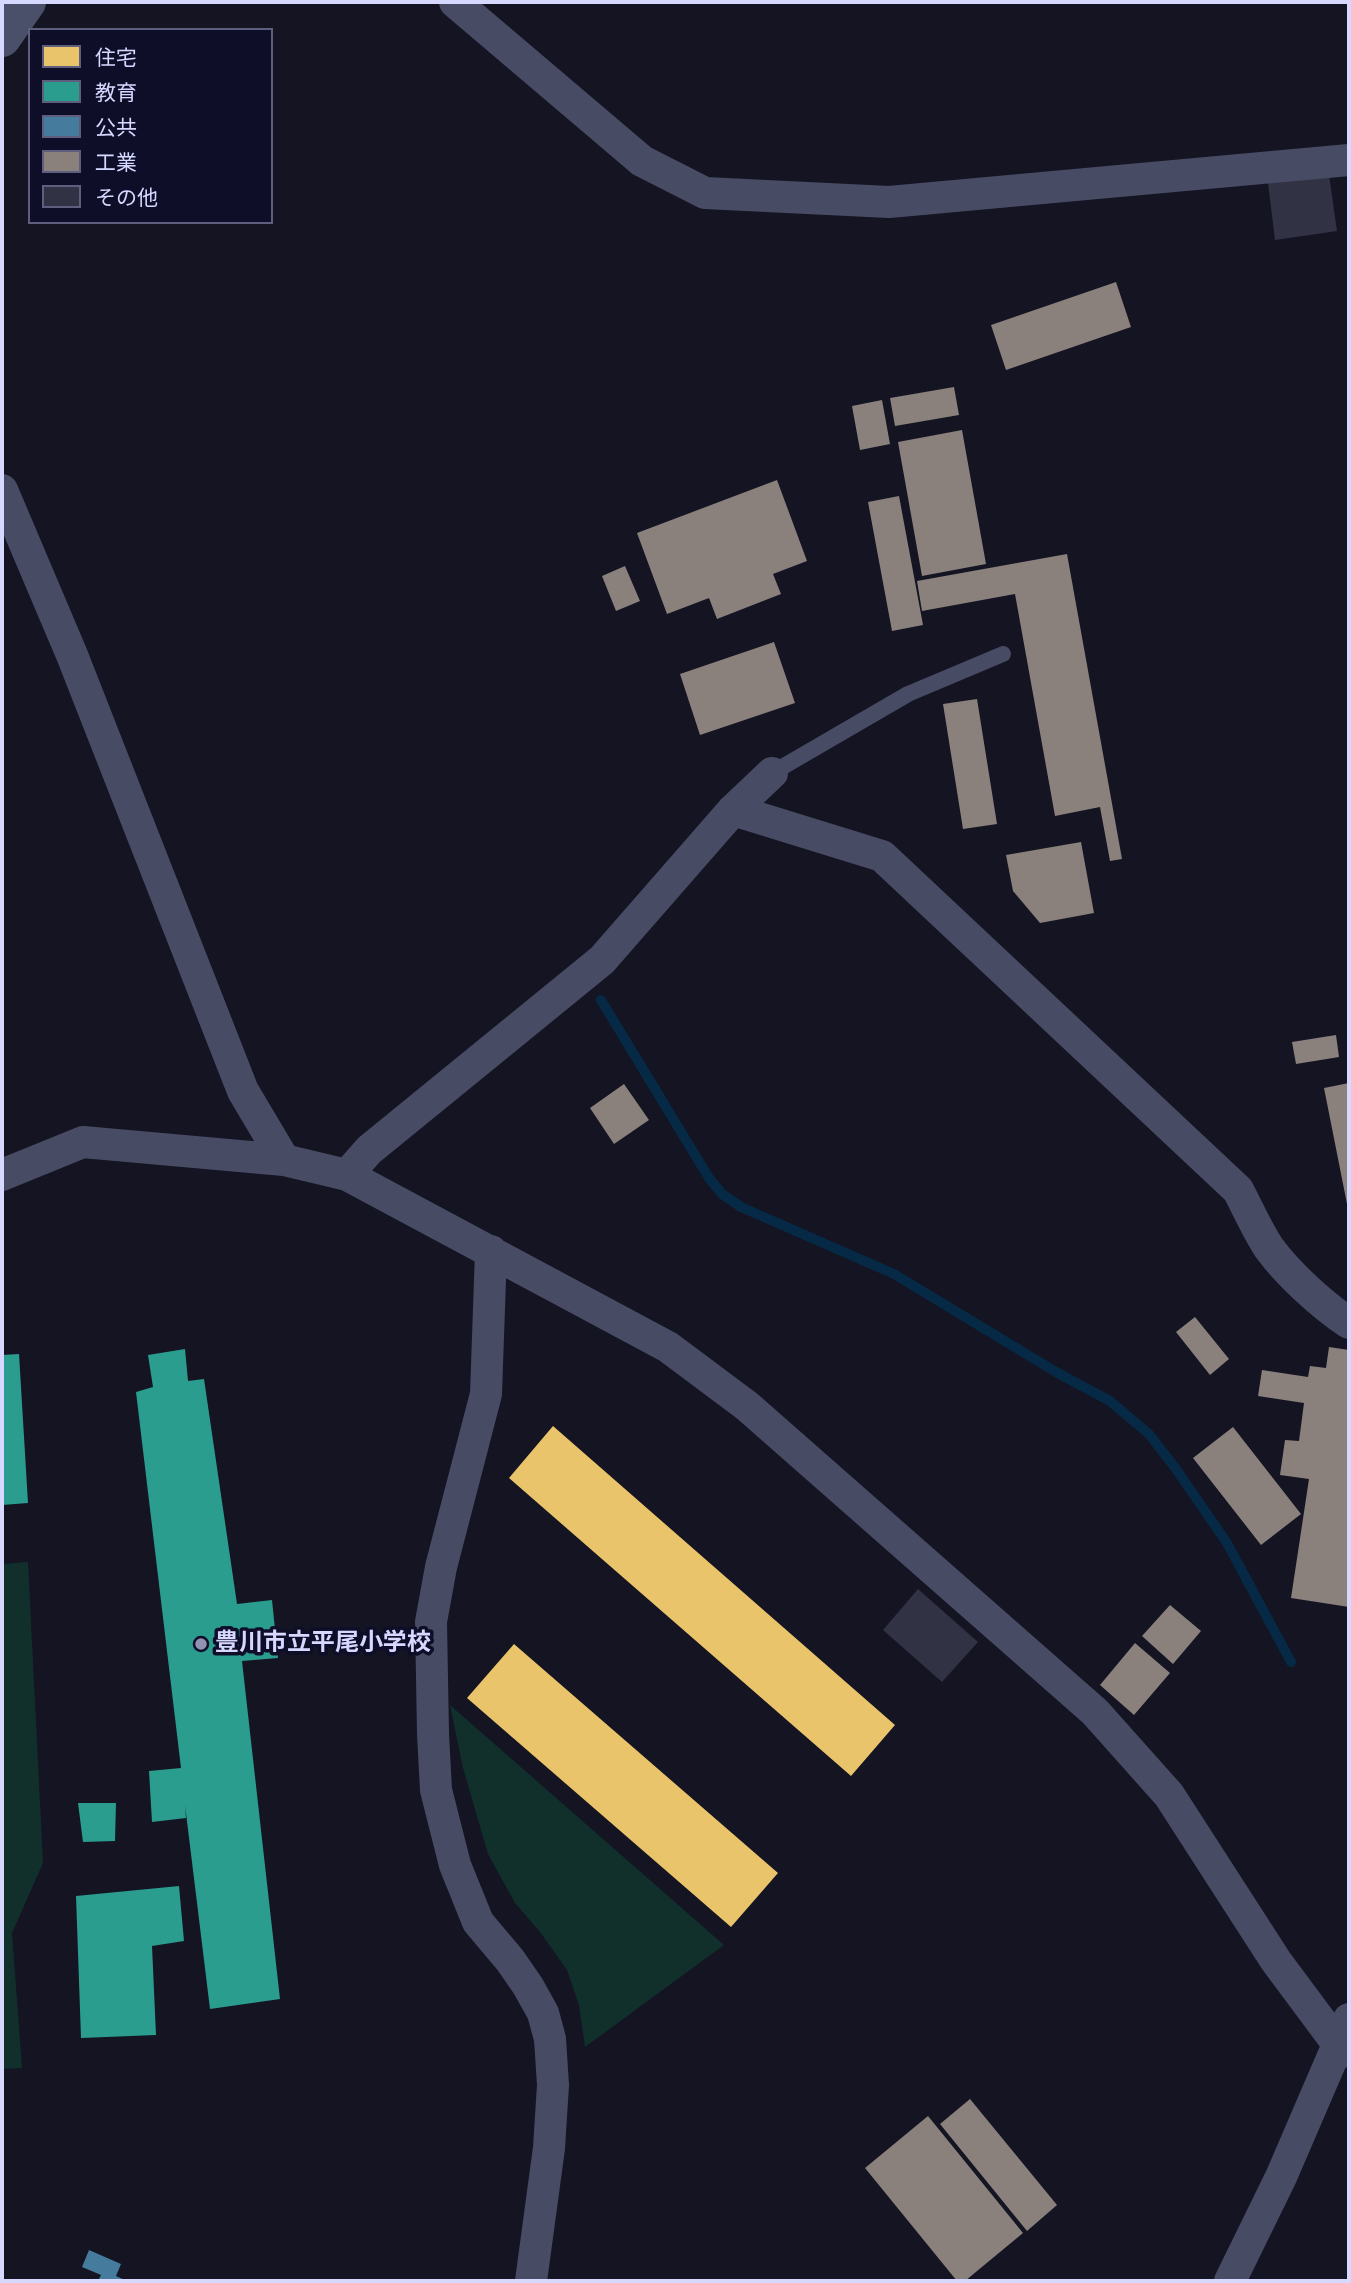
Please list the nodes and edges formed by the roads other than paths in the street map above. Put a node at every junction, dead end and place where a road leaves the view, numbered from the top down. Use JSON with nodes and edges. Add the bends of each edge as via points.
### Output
{"nodes":[{"id":1,"x":27,"y":2,"type":"edge"},
{"id":2,"x":455,"y":2,"type":"edge"},
{"id":3,"x":2,"y":38,"type":"edge"},
{"id":4,"x":1349,"y":160,"type":"edge"},
{"id":5,"x":2,"y":490,"type":"edge"},
{"id":6,"x":1003,"y":654,"type":"dead end"},
{"id":7,"x":772,"y":773,"type":"joint"},
{"id":8,"x":733,"y":810,"type":"junction"},
{"id":9,"x":284,"y":1160,"type":"junction"},
{"id":10,"x":2,"y":1175,"type":"edge"},
{"id":11,"x":346,"y":1175,"type":"junction"},
{"id":12,"x":491,"y":1251,"type":"junction"},
{"id":13,"x":1349,"y":1323,"type":"edge"},
{"id":14,"x":1345,"y":2038,"type":"edge"},
{"id":15,"x":531,"y":2281,"type":"edge"},
{"id":16,"x":1230,"y":2281,"type":"edge"}],
"edges":[{"from":1,"to":3,"type":"main road"},
{"from":2,"to":4,"type":"street","via":[[642,161],[705,193],[889,202]]},
{"from":5,"to":9,"type":"street","via":[[72,655],[243,1091]]},
{"from":6,"to":7,"type":"lane","via":[[908,694]]},
{"from":7,"to":8,"type":"street"},
{"from":8,"to":11,"type":"street","via":[[602,960],[369,1150]]},
{"from":8,"to":13,"type":"street","via":[[883,856],[1238,1190],[1270,1248],[1292,1274]]},
{"from":9,"to":10,"type":"street","via":[[83,1142]]},
{"from":9,"to":11,"type":"street"},
{"from":11,"to":12,"type":"street"},
{"from":12,"to":14,"type":"street","via":[[668,1347],[747,1406],[1095,1712],[1169,1795],[1276,1961]]},
{"from":12,"to":15,"type":"street","via":[[486,1394],[431,1622],[433,1734],[436,1790],[455,1865],[478,1922],[528,1986],[543,2013],[550,2039],[549,2148]]},
{"from":14,"to":16,"type":"street"}]}
